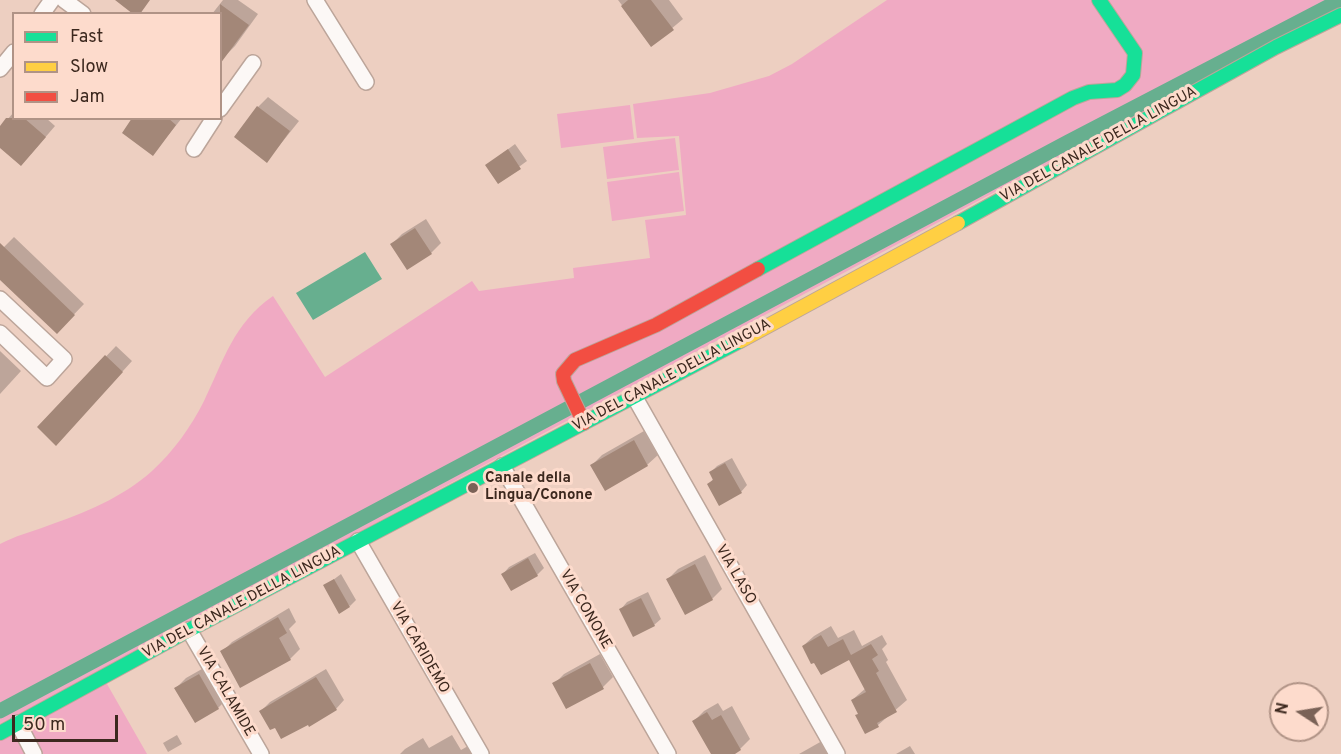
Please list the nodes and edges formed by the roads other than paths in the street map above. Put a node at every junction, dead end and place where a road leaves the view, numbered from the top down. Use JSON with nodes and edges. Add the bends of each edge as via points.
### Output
{"nodes":[{"id":1,"x":64,"y":0,"type":"edge"},
{"id":2,"x":315,"y":0,"type":"edge"},
{"id":3,"x":1099,"y":0,"type":"edge"},
{"id":4,"x":80,"y":12,"type":"edge"},
{"id":5,"x":1341,"y":15,"type":"edge"},
{"id":6,"x":12,"y":54,"type":"edge"},
{"id":7,"x":254,"y":63,"type":"dead end"},
{"id":8,"x":0,"y":69,"type":"edge"},
{"id":9,"x":366,"y":82,"type":"dead end"},
{"id":10,"x":226,"y":90,"type":"edge"},
{"id":11,"x":213,"y":120,"type":"edge"},
{"id":12,"x":194,"y":149,"type":"dead end"},
{"id":13,"x":0,"y":299,"type":"edge"},
{"id":14,"x":0,"y":333,"type":"edge"},
{"id":15,"x":634,"y":396,"type":"junction"},
{"id":16,"x":581,"y":417,"type":"junction"},
{"id":17,"x":502,"y":466,"type":"junction"},
{"id":18,"x":358,"y":541,"type":"junction"},
{"id":19,"x":189,"y":630,"type":"junction"},
{"id":20,"x":18,"y":723,"type":"junction"},
{"id":21,"x":0,"y":733,"type":"edge"},
{"id":22,"x":34,"y":754,"type":"edge"},
{"id":23,"x":261,"y":754,"type":"edge"},
{"id":24,"x":481,"y":754,"type":"edge"},
{"id":25,"x":668,"y":754,"type":"edge"},
{"id":26,"x":837,"y":754,"type":"edge"}],
"edges":[{"from":1,"to":4,"type":"street"},
{"from":2,"to":9,"type":"street"},
{"from":3,"to":16,"type":"street","via":[[1135,52],[1133,75],[1125,85],[1073,98],[656,325],[575,360],[563,374]]},
{"from":5,"to":15,"type":"street","name":"VIA DEL CANALE DELLA LINGUA"},
{"from":6,"to":8,"type":"street"},
{"from":7,"to":10,"type":"street"},
{"from":11,"to":12,"type":"street"},
{"from":13,"to":14,"type":"street","via":[[64,359],[48,378]]},
{"from":15,"to":16,"type":"street","name":"VIA DEL CANALE DELLA LINGUA"},
{"from":15,"to":26,"type":"street","name":"VIA LASO"},
{"from":16,"to":17,"type":"street","name":"VIA DEL CANALE DELLA LINGUA"},
{"from":17,"to":18,"type":"street","name":"VIA DEL CANALE DELLA LINGUA"},
{"from":17,"to":25,"type":"street","name":"VIA CONONE"},
{"from":18,"to":19,"type":"street","name":"VIA DEL CANALE DELLA LINGUA"},
{"from":18,"to":24,"type":"street","name":"VIA CARIDEMO"},
{"from":19,"to":20,"type":"street","name":"VIA DEL CANALE DELLA LINGUA"},
{"from":19,"to":23,"type":"street","name":"VIA CALAMIDE"},
{"from":20,"to":21,"type":"street","name":"VIA DEL CANALE DELLA LINGUA"},
{"from":20,"to":22,"type":"street"}]}
